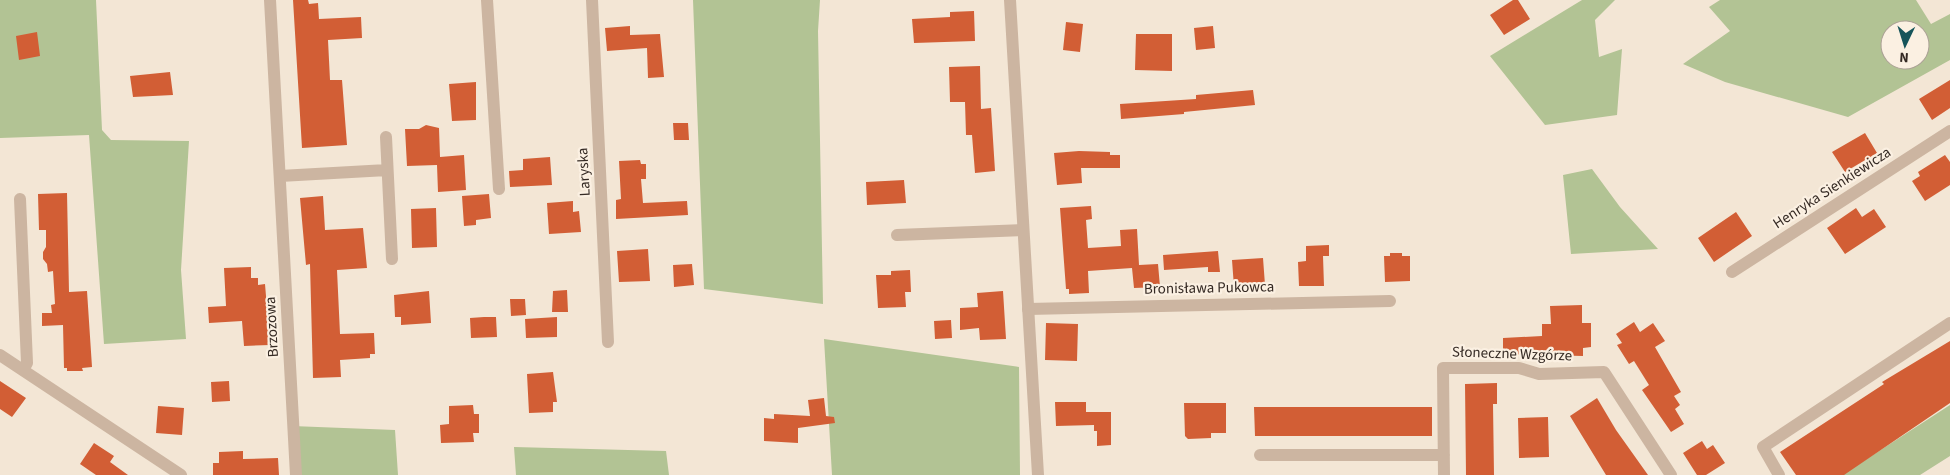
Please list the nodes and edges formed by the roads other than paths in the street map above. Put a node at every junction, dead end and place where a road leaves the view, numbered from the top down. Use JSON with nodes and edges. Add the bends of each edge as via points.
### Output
{"nodes":[{"id":1,"x":270,"y":0,"type":"edge"},
{"id":2,"x":487,"y":0,"type":"edge"},
{"id":3,"x":592,"y":0,"type":"edge"},
{"id":4,"x":1010,"y":0,"type":"edge"},
{"id":5,"x":1950,"y":132,"type":"edge"},
{"id":6,"x":386,"y":137,"type":"dead end"},
{"id":7,"x":387,"y":170,"type":"junction"},
{"id":8,"x":280,"y":176,"type":"junction"},
{"id":9,"x":499,"y":189,"type":"dead end"},
{"id":10,"x":20,"y":199,"type":"dead end"},
{"id":11,"x":1023,"y":230,"type":"junction"},
{"id":12,"x":897,"y":235,"type":"dead end"},
{"id":13,"x":392,"y":259,"type":"dead end"},
{"id":14,"x":1732,"y":272,"type":"dead end"},
{"id":15,"x":1390,"y":301,"type":"dead end"},
{"id":16,"x":1028,"y":309,"type":"junction"},
{"id":17,"x":1950,"y":323,"type":"edge"},
{"id":18,"x":608,"y":342,"type":"dead end"},
{"id":19,"x":0,"y":355,"type":"edge"},
{"id":20,"x":23,"y":370,"type":"junction"},
{"id":21,"x":1260,"y":455,"type":"dead end"},
{"id":22,"x":1444,"y":455,"type":"junction"},
{"id":23,"x":181,"y":475,"type":"edge"},
{"id":24,"x":296,"y":475,"type":"edge"},
{"id":25,"x":1038,"y":475,"type":"edge"},
{"id":26,"x":1444,"y":475,"type":"edge"},
{"id":27,"x":1671,"y":475,"type":"edge"},
{"id":28,"x":1779,"y":475,"type":"edge"}],
"edges":[{"from":1,"to":8,"type":"street","name":"Brzozowa"},
{"from":2,"to":9,"type":"street"},
{"from":3,"to":18,"type":"street","name":"Laryska"},
{"from":4,"to":11,"type":"street"},
{"from":5,"to":14,"type":"street","name":"Henryka Sienkiewicza"},
{"from":6,"to":7,"type":"street"},
{"from":7,"to":8,"type":"street"},
{"from":7,"to":13,"type":"street"},
{"from":8,"to":24,"type":"street","name":"Brzozowa"},
{"from":10,"to":20,"type":"street","via":[[27,363]]},
{"from":11,"to":12,"type":"street"},
{"from":11,"to":16,"type":"street"},
{"from":15,"to":16,"type":"street","name":"Bronisława Pukowca"},
{"from":16,"to":25,"type":"street"},
{"from":17,"to":28,"type":"street","via":[[1763,447]]},
{"from":19,"to":20,"type":"street"},
{"from":20,"to":23,"type":"street"},
{"from":21,"to":22,"type":"street"},
{"from":22,"to":26,"type":"street","name":"Słoneczne Wzgórze"},
{"from":22,"to":27,"type":"street","name":"Słoneczne Wzgórze","via":[[1443,368],[1519,368],[1539,374],[1604,372]]}]}
